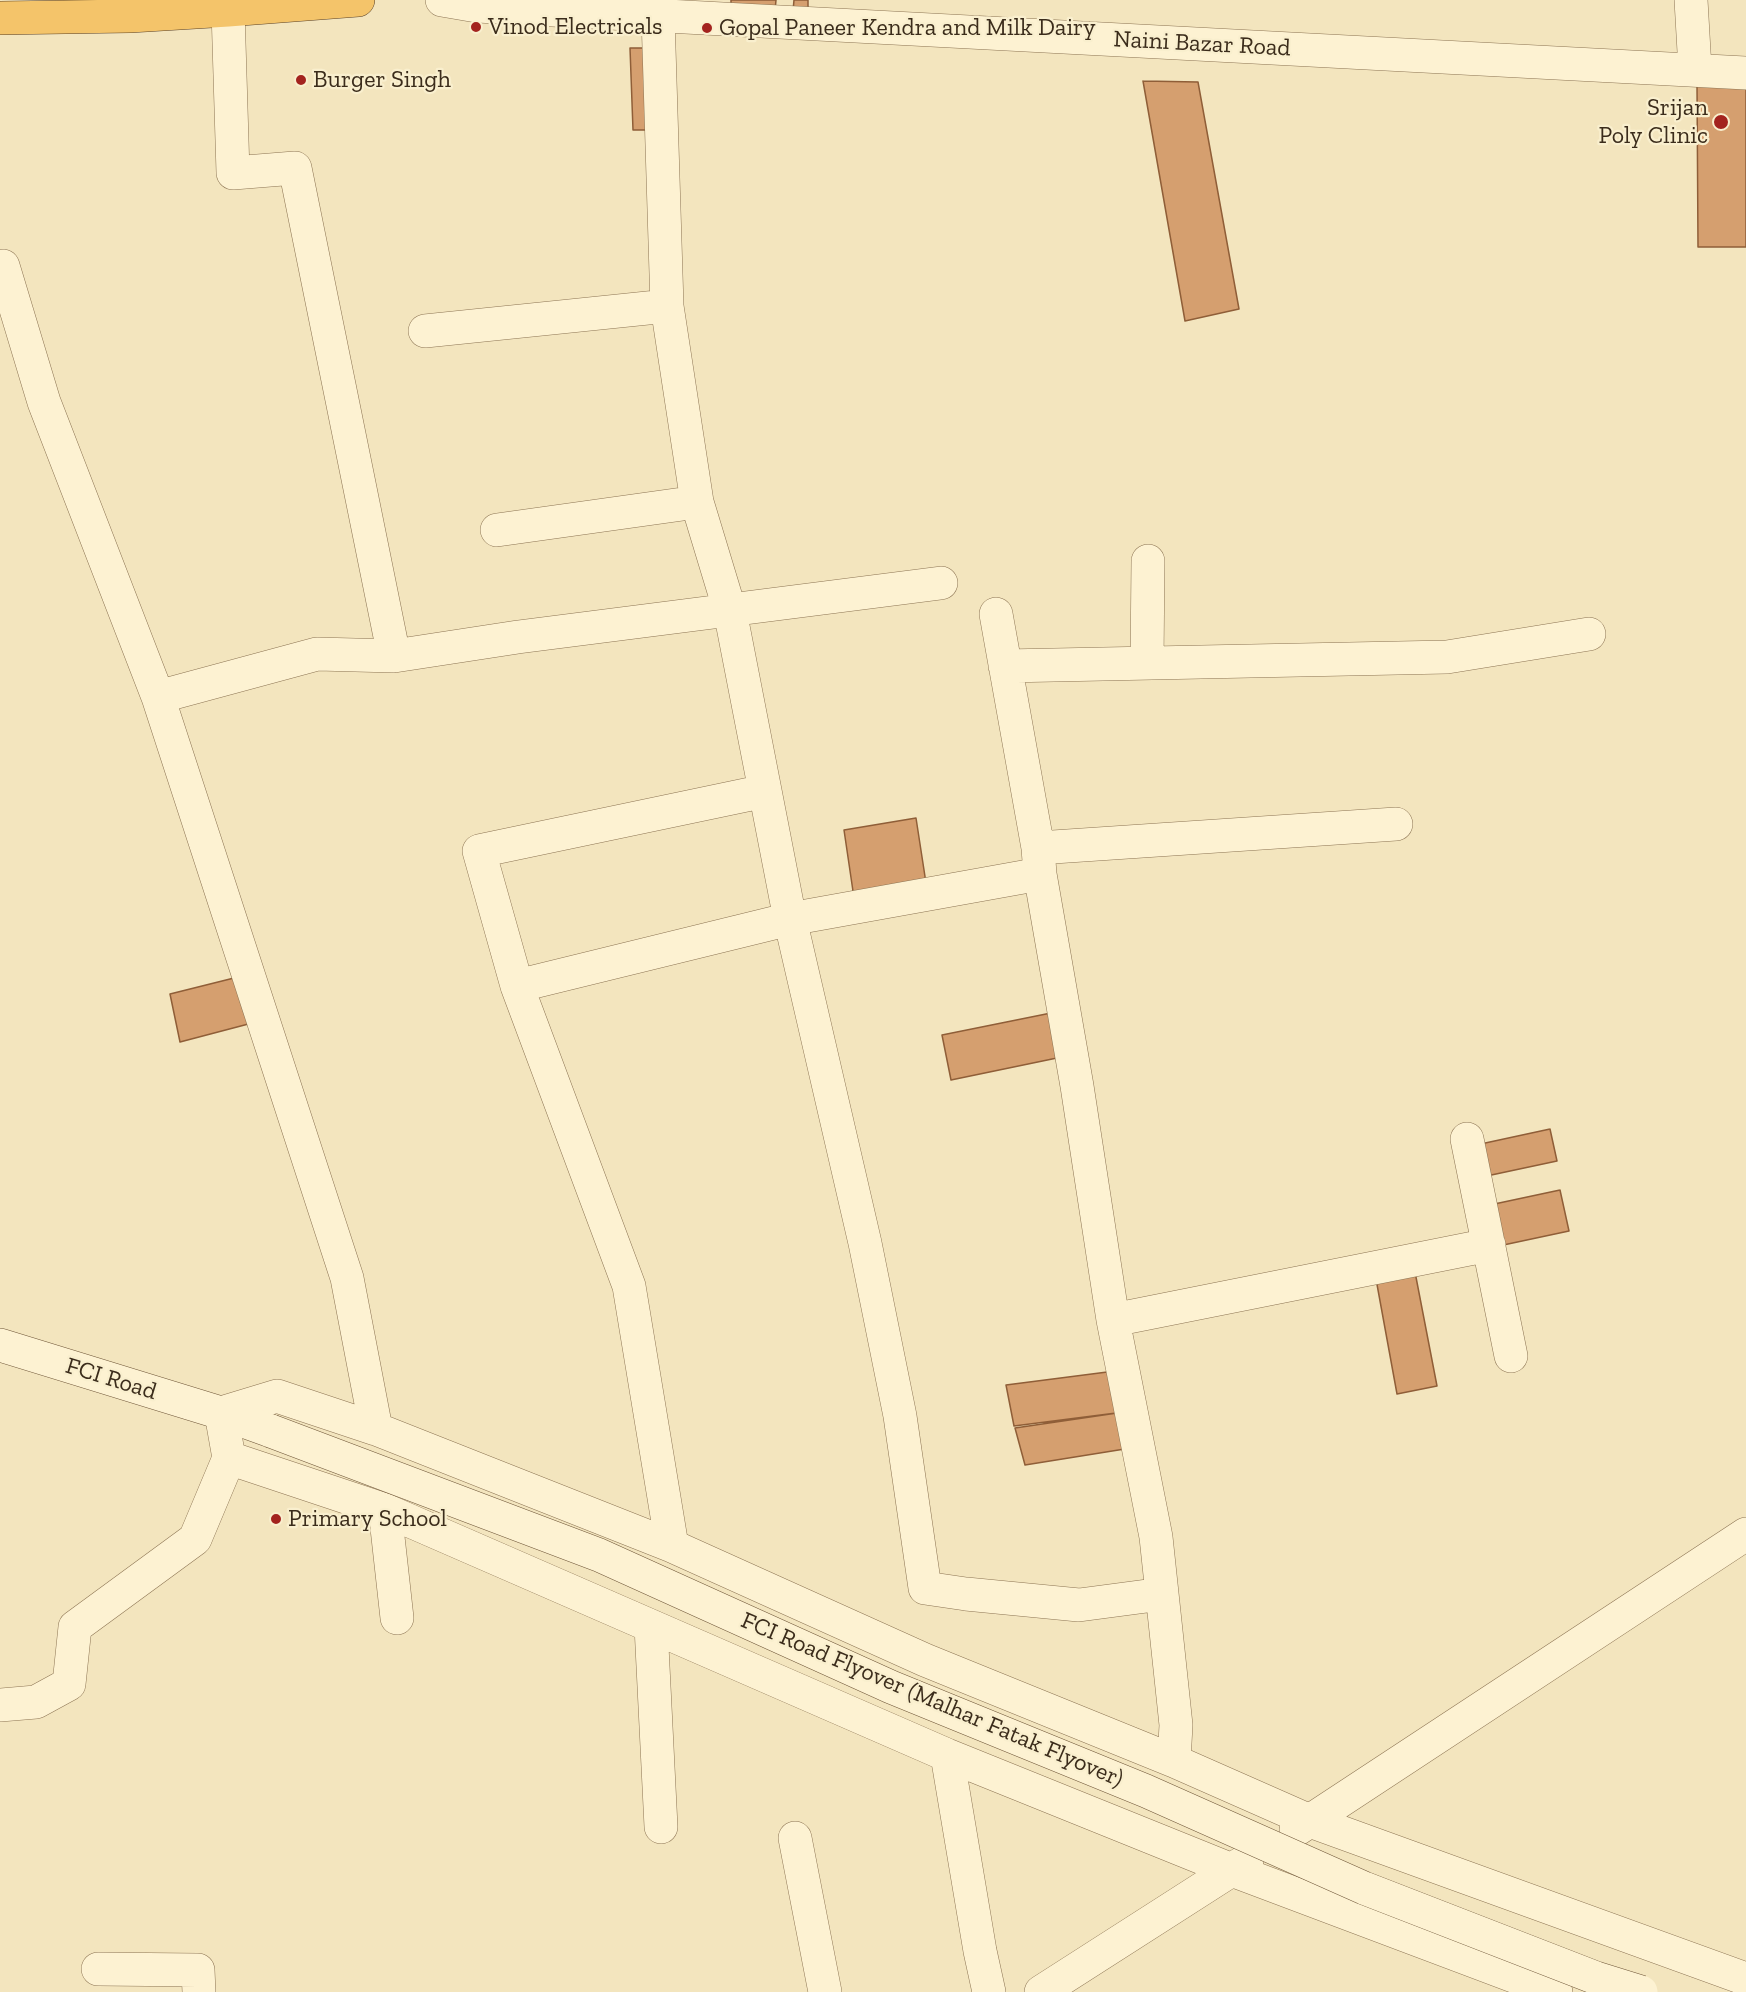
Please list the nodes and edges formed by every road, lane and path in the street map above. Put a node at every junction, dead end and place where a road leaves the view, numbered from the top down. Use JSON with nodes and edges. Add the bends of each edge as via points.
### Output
{"nodes":[{"id":1,"x":355,"y":0,"type":"edge"},
{"id":2,"x":442,"y":0,"type":"edge"},
{"id":3,"x":1690,"y":0,"type":"edge"},
{"id":4,"x":228,"y":10,"type":"junction"},
{"id":5,"x":658,"y":16,"type":"junction"},
{"id":6,"x":0,"y":18,"type":"edge"},
{"id":7,"x":1695,"y":69,"type":"junction"},
{"id":8,"x":1746,"y":73,"type":"edge"},
{"id":9,"x":3,"y":266,"type":"dead end"},
{"id":10,"x":668,"y":306,"type":"junction"},
{"id":11,"x":425,"y":332,"type":"dead end"},
{"id":12,"x":697,"y":502,"type":"junction"},
{"id":13,"x":497,"y":530,"type":"dead end"},
{"id":14,"x":1148,"y":561,"type":"dead end"},
{"id":15,"x":941,"y":583,"type":"dead end"},
{"id":16,"x":730,"y":611,"type":"junction"},
{"id":17,"x":996,"y":614,"type":"dead end"},
{"id":18,"x":1589,"y":634,"type":"dead end"},
{"id":19,"x":394,"y":656,"type":"junction"},
{"id":20,"x":1147,"y":663,"type":"junction"},
{"id":21,"x":1005,"y":666,"type":"junction"},
{"id":22,"x":158,"y":697,"type":"junction"},
{"id":23,"x":765,"y":791,"type":"junction"},
{"id":24,"x":1396,"y":824,"type":"dead end"},
{"id":25,"x":1039,"y":861,"type":"junction"},
{"id":26,"x":790,"y":919,"type":"junction"},
{"id":27,"x":517,"y":987,"type":"junction"},
{"id":28,"x":1467,"y":1139,"type":"dead end"},
{"id":29,"x":1489,"y":1245,"type":"junction"},
{"id":30,"x":1113,"y":1320,"type":"junction"},
{"id":31,"x":0,"y":1345,"type":"edge"},
{"id":32,"x":1511,"y":1356,"type":"dead end"},
{"id":33,"x":221,"y":1413,"type":"junction"},
{"id":34,"x":376,"y":1429,"type":"junction"},
{"id":35,"x":229,"y":1458,"type":"junction"},
{"id":36,"x":385,"y":1510,"type":"junction"},
{"id":37,"x":1746,"y":1534,"type":"edge"},
{"id":38,"x":672,"y":1546,"type":"junction"},
{"id":39,"x":1162,"y":1594,"type":"junction"},
{"id":40,"x":397,"y":1618,"type":"dead end"},
{"id":41,"x":651,"y":1626,"type":"junction"},
{"id":42,"x":0,"y":1705,"type":"edge"},
{"id":43,"x":947,"y":1755,"type":"junction"},
{"id":44,"x":1174,"y":1761,"type":"junction"},
{"id":45,"x":1310,"y":1821,"type":"junction"},
{"id":46,"x":661,"y":1827,"type":"dead end"},
{"id":47,"x":795,"y":1838,"type":"dead end"},
{"id":48,"x":1232,"y":1870,"type":"junction"},
{"id":49,"x":98,"y":1969,"type":"dead end"},
{"id":50,"x":1746,"y":1979,"type":"edge"},
{"id":51,"x":199,"y":1992,"type":"edge"},
{"id":52,"x":825,"y":1992,"type":"edge"},
{"id":53,"x":989,"y":1992,"type":"edge"},
{"id":54,"x":1041,"y":1992,"type":"edge"},
{"id":55,"x":1556,"y":1992,"type":"edge"},
{"id":56,"x":1641,"y":1992,"type":"edge"}],
"edges":[{"from":1,"to":4,"type":"highway"},
{"from":2,"to":5,"type":"street","name":"Naini Bazar Road","via":[[477,6]]},
{"from":3,"to":7,"type":"street"},
{"from":4,"to":6,"type":"highway"},
{"from":4,"to":19,"type":"street","via":[[233,173],[295,168]]},
{"from":5,"to":7,"type":"street","name":"Naini Bazar Road"},
{"from":5,"to":10,"type":"street"},
{"from":7,"to":8,"type":"street","name":"Naini Bazar Road"},
{"from":9,"to":22,"type":"street","via":[[44,402]]},
{"from":10,"to":11,"type":"street"},
{"from":10,"to":12,"type":"street"},
{"from":12,"to":13,"type":"street"},
{"from":12,"to":16,"type":"street"},
{"from":14,"to":20,"type":"street"},
{"from":15,"to":16,"type":"street"},
{"from":16,"to":19,"type":"street"},
{"from":16,"to":23,"type":"street"},
{"from":17,"to":21,"type":"street"},
{"from":18,"to":20,"type":"street","via":[[1447,657]]},
{"from":19,"to":22,"type":"street","via":[[317,654]]},
{"from":20,"to":21,"type":"street"},
{"from":21,"to":25,"type":"street"},
{"from":22,"to":34,"type":"street","via":[[347,1278]]},
{"from":23,"to":26,"type":"street"},
{"from":23,"to":27,"type":"street","via":[[479,851]]},
{"from":24,"to":25,"type":"street"},
{"from":25,"to":26,"type":"street"},
{"from":25,"to":30,"type":"street"},
{"from":26,"to":27,"type":"street"},
{"from":26,"to":39,"type":"street","via":[[870,1266],[900,1416],[925,1588],[1079,1605]]},
{"from":27,"to":38,"type":"street","via":[[629,1286]]},
{"from":28,"to":29,"type":"street"},
{"from":29,"to":30,"type":"street"},
{"from":29,"to":32,"type":"street"},
{"from":30,"to":39,"type":"street","via":[[1156,1537]]},
{"from":31,"to":33,"type":"street","name":"FCI Road"},
{"from":33,"to":34,"type":"street","via":[[277,1396]]},
{"from":33,"to":35,"type":"street"},
{"from":33,"to":56,"type":"street","name":"FCI Road Flyover (Malhar Fatak Flyover)","bridge":true,"via":[[599,1555],[891,1687],[1146,1791],[1364,1888]]},
{"from":34,"to":38,"type":"street"},
{"from":35,"to":36,"type":"street"},
{"from":35,"to":42,"type":"street","via":[[195,1539],[75,1626],[69,1684],[36,1702]]},
{"from":36,"to":40,"type":"street"},
{"from":36,"to":41,"type":"street"},
{"from":37,"to":45,"type":"street"},
{"from":38,"to":44,"type":"street","via":[[925,1660]]},
{"from":39,"to":44,"type":"street","via":[[1176,1725]]},
{"from":41,"to":43,"type":"street"},
{"from":41,"to":46,"type":"street"},
{"from":43,"to":48,"type":"street"},
{"from":43,"to":53,"type":"street"},
{"from":44,"to":45,"type":"street"},
{"from":45,"to":48,"type":"street"},
{"from":45,"to":50,"type":"street"},
{"from":47,"to":52,"type":"street"},
{"from":48,"to":54,"type":"street"},
{"from":48,"to":55,"type":"street"},
{"from":49,"to":51,"type":"street","via":[[198,1970]]}]}
